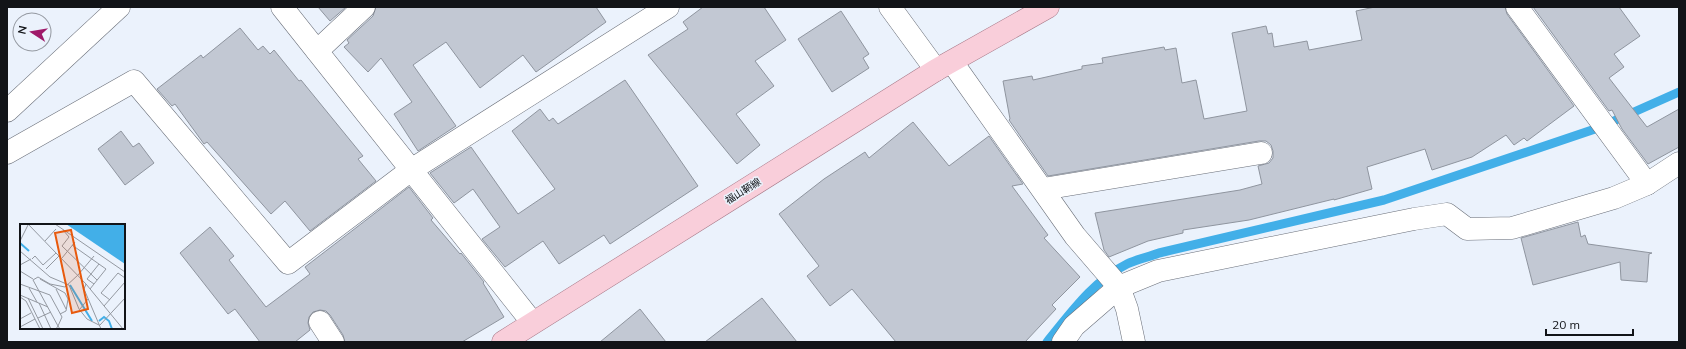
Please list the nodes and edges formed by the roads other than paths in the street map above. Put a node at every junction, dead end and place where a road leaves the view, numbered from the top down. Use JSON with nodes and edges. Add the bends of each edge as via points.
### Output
{"nodes":[{"id":1,"x":119,"y":7,"type":"edge"},
{"id":2,"x":282,"y":7,"type":"edge"},
{"id":3,"x":364,"y":7,"type":"edge"},
{"id":4,"x":668,"y":7,"type":"edge"},
{"id":5,"x":890,"y":7,"type":"edge"},
{"id":6,"x":1048,"y":7,"type":"edge"},
{"id":7,"x":1517,"y":7,"type":"edge"},
{"id":8,"x":317,"y":51,"type":"junction"},
{"id":9,"x":944,"y":66,"type":"junction"},
{"id":10,"x":7,"y":111,"type":"edge"},
{"id":11,"x":7,"y":153,"type":"edge"},
{"id":12,"x":1261,"y":153,"type":"dead end"},
{"id":13,"x":1679,"y":163,"type":"edge"},
{"id":14,"x":411,"y":170,"type":"junction"},
{"id":15,"x":1647,"y":184,"type":"junction"},
{"id":16,"x":1042,"y":189,"type":"junction"},
{"id":17,"x":1113,"y":280,"type":"junction"},
{"id":18,"x":320,"y":322,"type":"dead end"},
{"id":19,"x":532,"y":322,"type":"junction"},
{"id":20,"x":333,"y":342,"type":"edge"},
{"id":21,"x":503,"y":342,"type":"edge"},
{"id":22,"x":1063,"y":342,"type":"edge"},
{"id":23,"x":1134,"y":342,"type":"edge"}],
"edges":[{"from":1,"to":10,"type":"street"},
{"from":2,"to":8,"type":"street"},
{"from":3,"to":8,"type":"street"},
{"from":4,"to":14,"type":"street"},
{"from":5,"to":9,"type":"street"},
{"from":6,"to":9,"type":"main road","name":"福山鞆線"},
{"from":7,"to":15,"type":"street"},
{"from":8,"to":14,"type":"street"},
{"from":9,"to":16,"type":"street"},
{"from":9,"to":19,"type":"main road","name":"福山鞆線"},
{"from":11,"to":14,"type":"street","via":[[134,81],[288,263]]},
{"from":12,"to":16,"type":"street"},
{"from":13,"to":15,"type":"street"},
{"from":14,"to":19,"type":"street"},
{"from":15,"to":17,"type":"street","via":[[1614,198],[1512,228],[1467,229],[1447,214]]},
{"from":16,"to":17,"type":"street","via":[[1075,236]]},
{"from":17,"to":22,"type":"street"},
{"from":17,"to":23,"type":"street","via":[[1127,309]]},
{"from":18,"to":20,"type":"street"},
{"from":19,"to":21,"type":"main road","name":"福山鞆線"}]}
